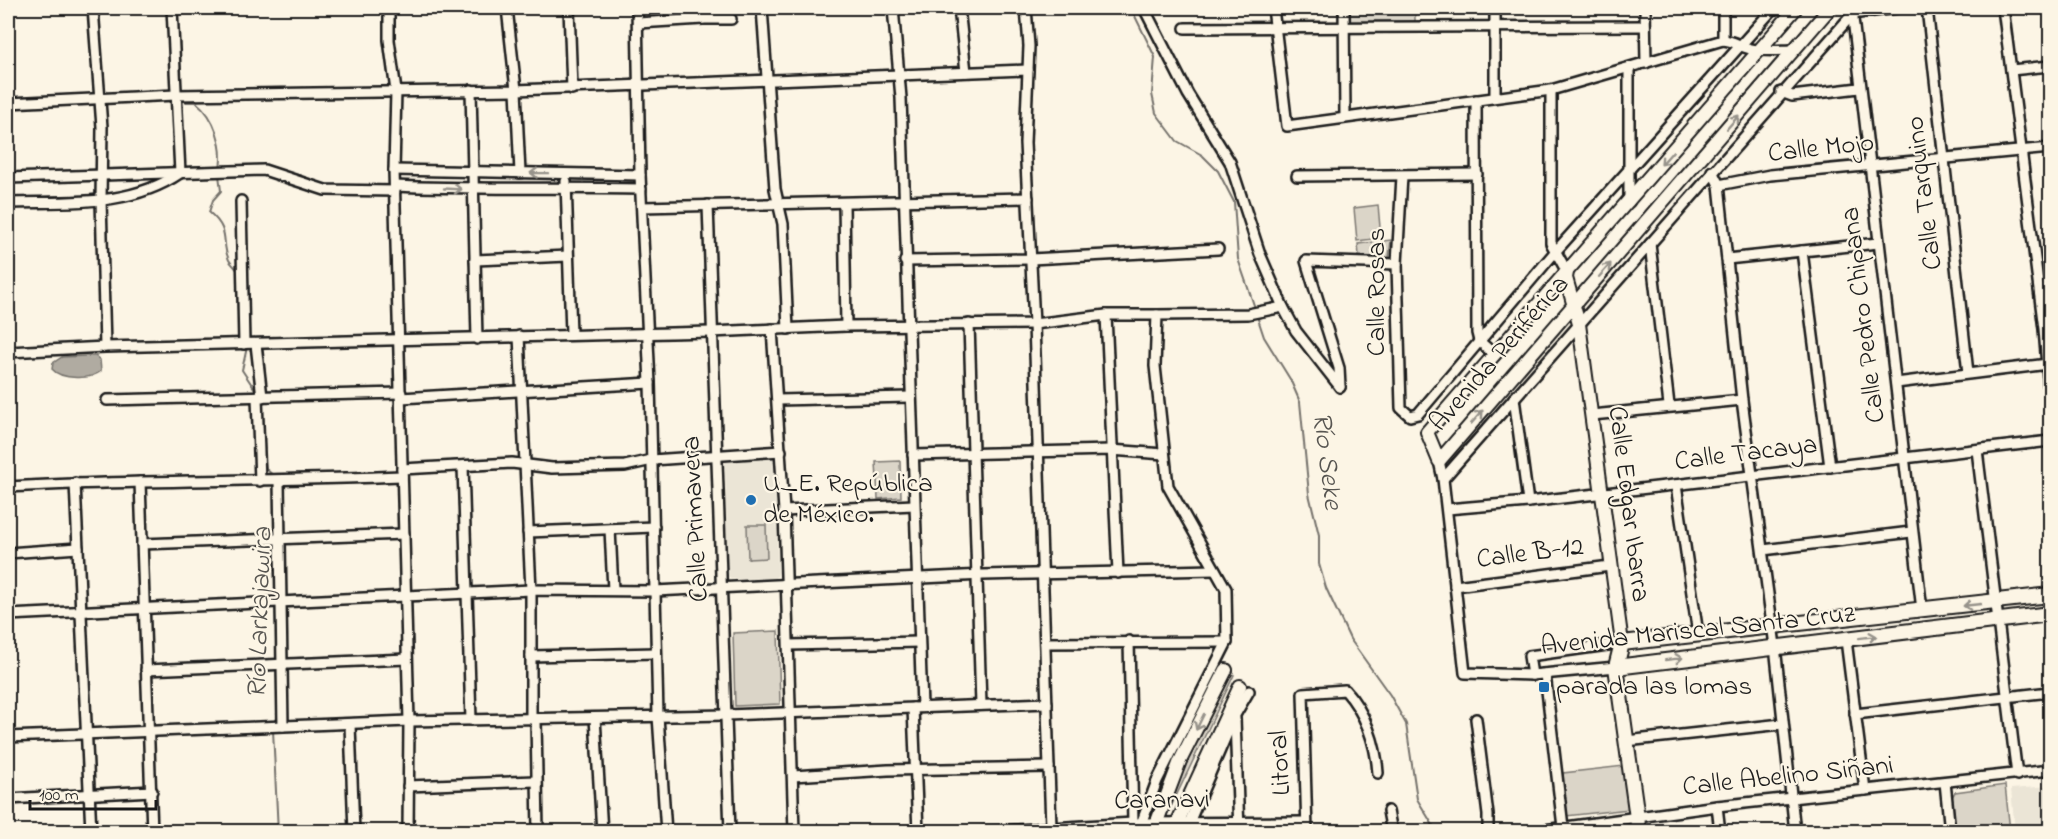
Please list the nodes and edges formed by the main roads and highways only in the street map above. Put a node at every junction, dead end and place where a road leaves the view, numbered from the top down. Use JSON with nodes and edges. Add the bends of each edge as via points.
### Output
{"nodes":[{"id":1,"x":2050,"y":595,"type":"edge"},
{"id":2,"x":2050,"y":614,"type":"edge"},
{"id":3,"x":1622,"y":643,"type":"joint"},
{"id":4,"x":1616,"y":666,"type":"junction"},
{"id":5,"x":1638,"y":825,"type":"edge"}],
"edges":[{"from":1,"to":3,"type":"main road","name":"Avenida Mariscal Santa Cruz","one_way":true},
{"from":4,"to":2,"type":"main road","name":"Avenida Mariscal Santa Cruz","one_way":true},
{"from":3,"to":4,"type":"main road","name":"Calle Edgar Ibarra"},
{"from":4,"to":5,"type":"main road","name":"Calle Edgar Ibarra"}]}
